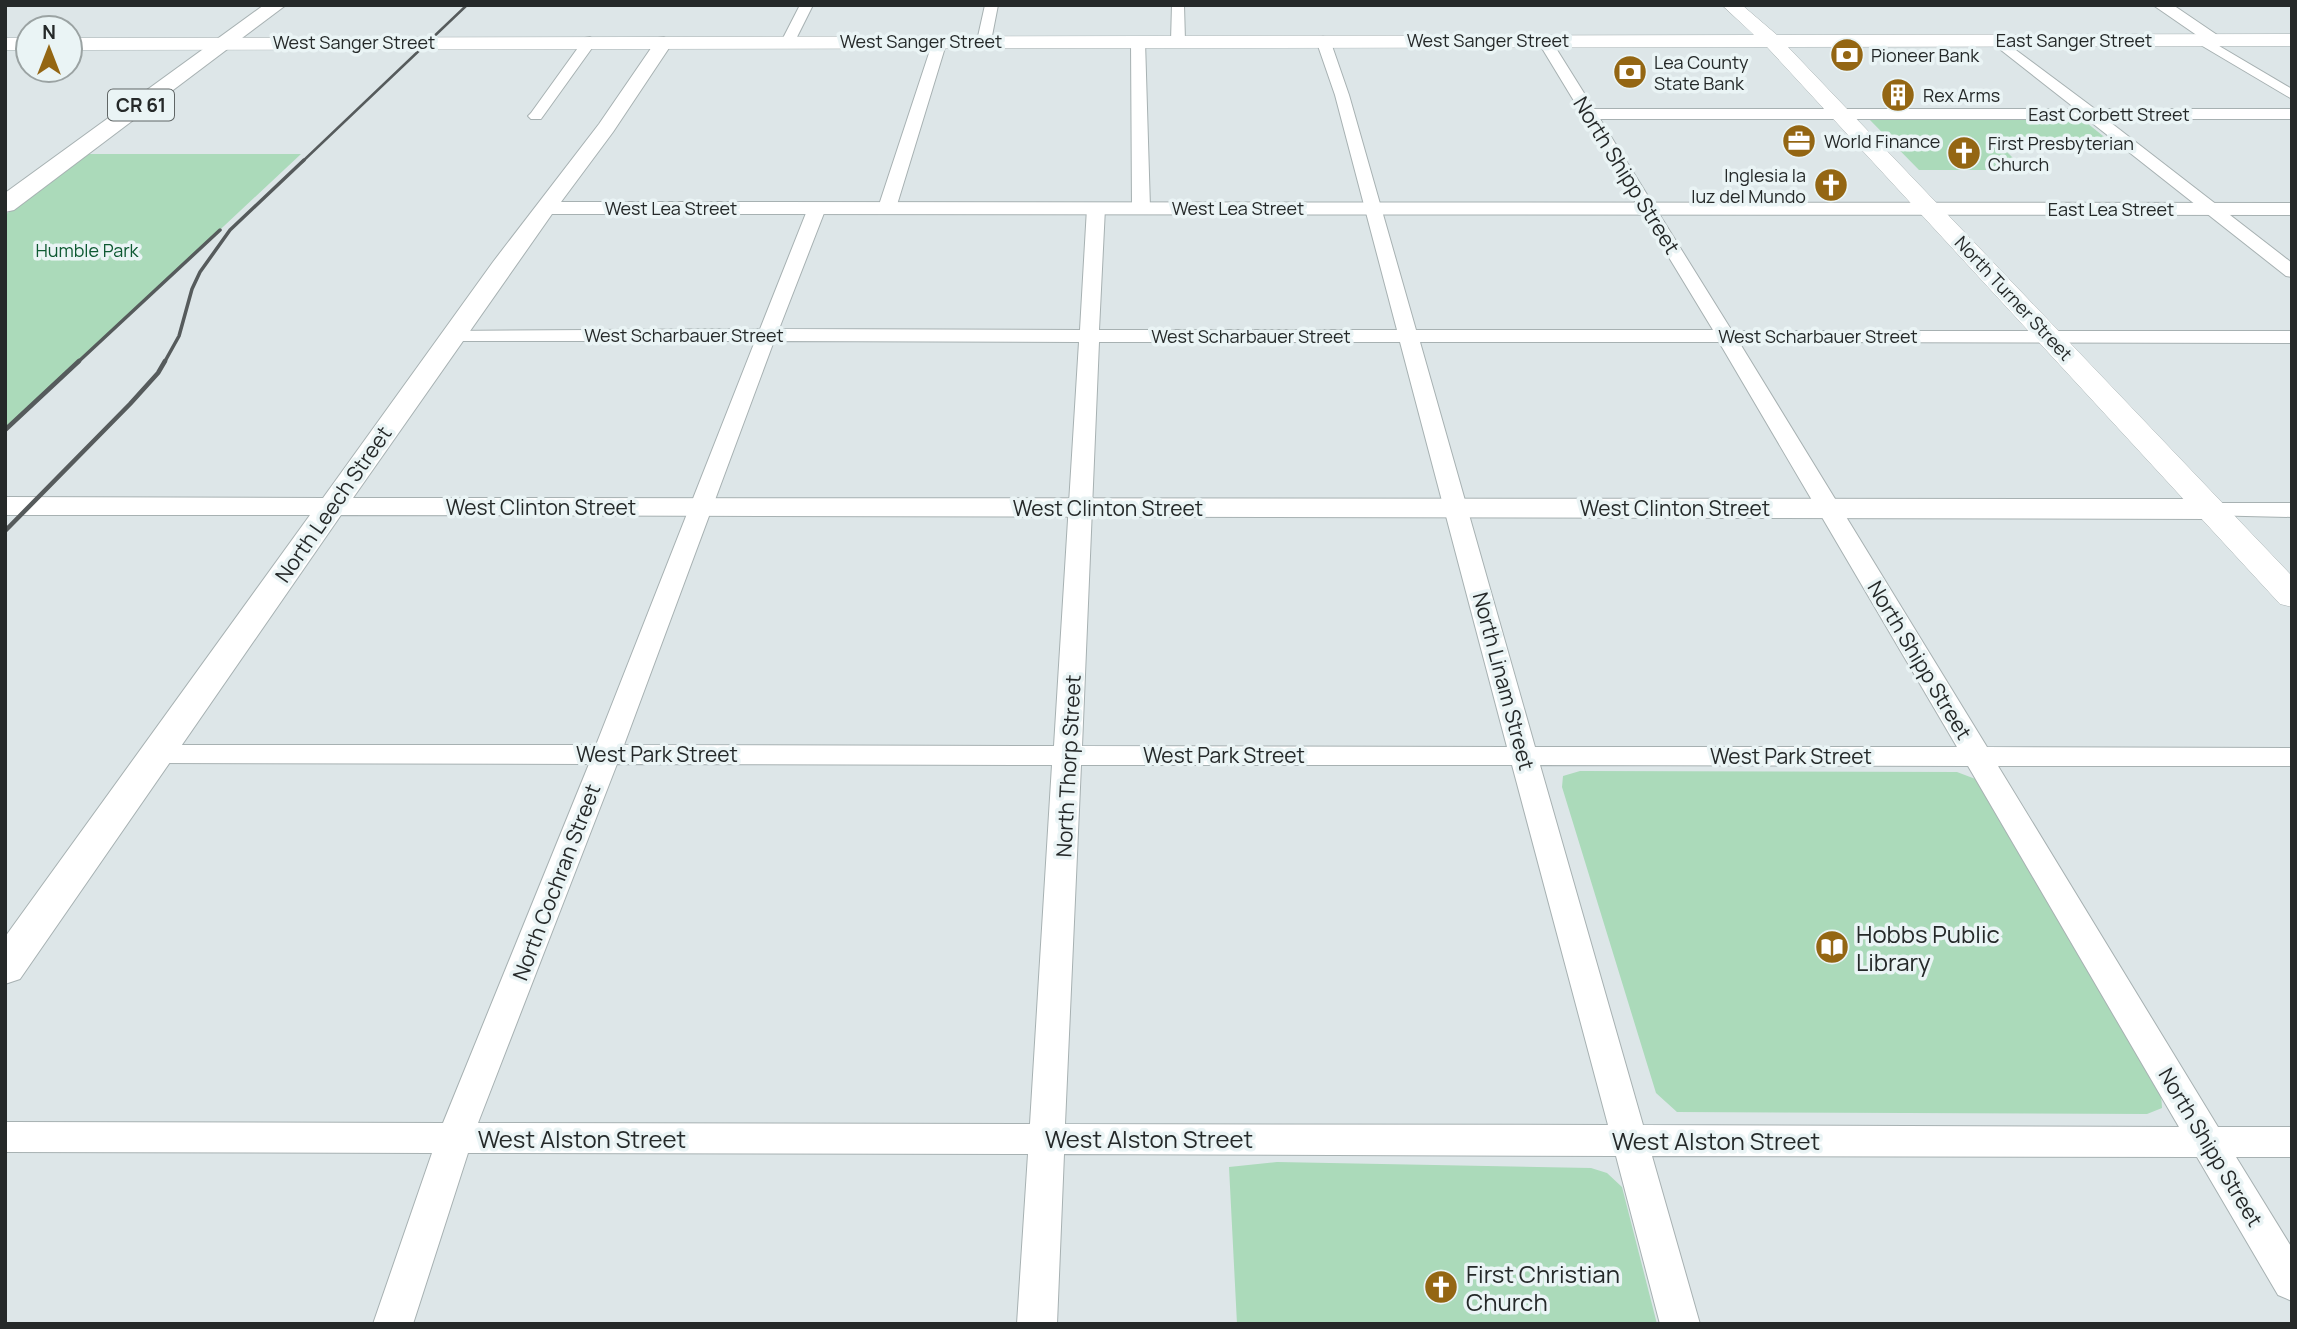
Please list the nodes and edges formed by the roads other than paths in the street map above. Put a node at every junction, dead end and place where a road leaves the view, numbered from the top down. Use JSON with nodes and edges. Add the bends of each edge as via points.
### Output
{"nodes":[{"id":1,"x":277,"y":5,"type":"edge"},
{"id":2,"x":807,"y":5,"type":"edge"},
{"id":3,"x":992,"y":5,"type":"edge"},
{"id":4,"x":1178,"y":5,"type":"edge"},
{"id":5,"x":1713,"y":5,"type":"edge"},
{"id":6,"x":2161,"y":5,"type":"edge"},
{"id":7,"x":1738,"y":11,"type":"edge"},
{"id":8,"x":1323,"y":40,"type":"junction"},
{"id":9,"x":1544,"y":40,"type":"junction"},
{"id":10,"x":1771,"y":40,"type":"junction"},
{"id":11,"x":1973,"y":40,"type":"junction"},
{"id":12,"x":1997,"y":40,"type":"junction"},
{"id":13,"x":2292,"y":40,"type":"edge"},
{"id":14,"x":590,"y":41,"type":"junction"},
{"id":15,"x":664,"y":41,"type":"junction"},
{"id":16,"x":940,"y":41,"type":"junction"},
{"id":17,"x":984,"y":41,"type":"junction"},
{"id":18,"x":1138,"y":41,"type":"junction"},
{"id":19,"x":1178,"y":41,"type":"junction"},
{"id":20,"x":1654,"y":41,"type":"junction"},
{"id":21,"x":2210,"y":41,"type":"junction"},
{"id":22,"x":788,"y":42,"type":"junction"},
{"id":23,"x":225,"y":43,"type":"junction"},
{"id":24,"x":84,"y":44,"type":"edge"},
{"id":25,"x":2292,"y":95,"type":"edge"},
{"id":26,"x":1841,"y":113,"type":"junction"},
{"id":27,"x":1589,"y":114,"type":"junction"},
{"id":28,"x":2090,"y":114,"type":"junction"},
{"id":29,"x":2292,"y":114,"type":"edge"},
{"id":30,"x":536,"y":116,"type":"dead end"},
{"id":31,"x":5,"y":205,"type":"edge"},
{"id":32,"x":545,"y":208,"type":"junction"},
{"id":33,"x":817,"y":208,"type":"junction"},
{"id":34,"x":887,"y":208,"type":"junction"},
{"id":35,"x":1096,"y":208,"type":"junction"},
{"id":36,"x":1141,"y":208,"type":"junction"},
{"id":37,"x":1374,"y":208,"type":"junction"},
{"id":38,"x":1648,"y":209,"type":"junction"},
{"id":39,"x":1930,"y":209,"type":"junction"},
{"id":40,"x":2212,"y":209,"type":"junction"},
{"id":41,"x":2292,"y":209,"type":"edge"},
{"id":42,"x":2292,"y":272,"type":"edge"},
{"id":43,"x":453,"y":335,"type":"junction"},
{"id":44,"x":766,"y":335,"type":"junction"},
{"id":45,"x":1091,"y":335,"type":"junction"},
{"id":46,"x":1409,"y":336,"type":"junction"},
{"id":47,"x":1726,"y":336,"type":"junction"},
{"id":48,"x":2050,"y":337,"type":"junction"},
{"id":49,"x":2292,"y":337,"type":"edge"},
{"id":50,"x":5,"y":506,"type":"edge"},
{"id":51,"x":331,"y":507,"type":"junction"},
{"id":52,"x":701,"y":508,"type":"junction"},
{"id":53,"x":1081,"y":508,"type":"junction"},
{"id":54,"x":1456,"y":508,"type":"junction"},
{"id":55,"x":1829,"y":508,"type":"junction"},
{"id":56,"x":2211,"y":510,"type":"junction"},
{"id":57,"x":2292,"y":510,"type":"edge"},
{"id":58,"x":2292,"y":597,"type":"edge"},
{"id":59,"x":156,"y":754,"type":"junction"},
{"id":60,"x":606,"y":754,"type":"junction"},
{"id":61,"x":1068,"y":755,"type":"junction"},
{"id":62,"x":1524,"y":756,"type":"junction"},
{"id":63,"x":1977,"y":756,"type":"junction"},
{"id":64,"x":2292,"y":757,"type":"edge"},
{"id":65,"x":5,"y":968,"type":"edge"},
{"id":66,"x":5,"y":1137,"type":"edge"},
{"id":67,"x":455,"y":1137,"type":"junction"},
{"id":68,"x":1048,"y":1138,"type":"junction"},
{"id":69,"x":1630,"y":1139,"type":"junction"},
{"id":70,"x":2207,"y":1142,"type":"junction"},
{"id":71,"x":2292,"y":1142,"type":"edge"},
{"id":72,"x":2292,"y":1283,"type":"edge"},
{"id":73,"x":393,"y":1324,"type":"edge"},
{"id":74,"x":1037,"y":1324,"type":"edge"},
{"id":75,"x":1680,"y":1324,"type":"edge"}],
"edges":[{"from":1,"to":23,"type":"main road","number":"CR 61"},
{"from":2,"to":22,"type":"street"},
{"from":3,"to":17,"type":"street"},
{"from":4,"to":19,"type":"street"},
{"from":5,"to":20,"type":"main road","via":[[1733,31]]},
{"from":6,"to":21,"type":"street"},
{"from":7,"to":10,"type":"main road","name":"North Turner Street"},
{"from":7,"to":11,"type":"main road","via":[[1830,36]]},
{"from":8,"to":9,"type":"main road","name":"West Sanger Street"},
{"from":8,"to":19,"type":"main road","name":"West Sanger Street"},
{"from":8,"to":37,"type":"street","name":"North Linam Street"},
{"from":9,"to":20,"type":"main road","name":"West Sanger Street"},
{"from":9,"to":27,"type":"street","name":"North Shipp Street"},
{"from":10,"to":11,"type":"main road","name":"East Sanger Street"},
{"from":10,"to":20,"type":"main road","name":"West Sanger Street"},
{"from":10,"to":26,"type":"main road","name":"North Turner Street"},
{"from":11,"to":12,"type":"main road","name":"East Sanger Street"},
{"from":12,"to":21,"type":"main road","name":"East Sanger Street"},
{"from":12,"to":28,"type":"street"},
{"from":13,"to":21,"type":"main road","name":"East Sanger Street"},
{"from":14,"to":15,"type":"main road","name":"West Sanger Street"},
{"from":14,"to":23,"type":"main road","name":"West Sanger Street"},
{"from":14,"to":30,"type":"street"},
{"from":15,"to":22,"type":"main road","name":"West Sanger Street"},
{"from":15,"to":32,"type":"street","name":"North Leech Street"},
{"from":16,"to":17,"type":"main road","name":"West Sanger Street"},
{"from":16,"to":22,"type":"main road","name":"West Sanger Street"},
{"from":16,"to":34,"type":"street"},
{"from":17,"to":18,"type":"main road","name":"West Sanger Street"},
{"from":18,"to":19,"type":"main road","name":"West Sanger Street"},
{"from":18,"to":36,"type":"street"},
{"from":21,"to":25,"type":"street"},
{"from":23,"to":24,"type":"main road","name":"West Sanger Street"},
{"from":23,"to":31,"type":"main road","number":"CR 61"},
{"from":26,"to":27,"type":"street","name":"East Corbett Street"},
{"from":26,"to":28,"type":"street","name":"East Corbett Street"},
{"from":26,"to":39,"type":"main road","name":"North Turner Street"},
{"from":27,"to":38,"type":"street","name":"North Shipp Street"},
{"from":28,"to":29,"type":"street","name":"East Corbett Street"},
{"from":28,"to":40,"type":"street"},
{"from":32,"to":33,"type":"street","name":"West Lea Street"},
{"from":32,"to":43,"type":"street","name":"North Leech Street"},
{"from":33,"to":34,"type":"street","name":"West Lea Street"},
{"from":33,"to":44,"type":"street","name":"North Cochran Street"},
{"from":34,"to":35,"type":"street","name":"West Lea Street"},
{"from":35,"to":36,"type":"street","name":"West Lea Street"},
{"from":35,"to":45,"type":"street","name":"North Thorp Street"},
{"from":36,"to":37,"type":"street","name":"West Lea Street"},
{"from":37,"to":38,"type":"street","name":"West Lea Street"},
{"from":37,"to":46,"type":"street","name":"North Linam Street"},
{"from":38,"to":39,"type":"street","name":"West Lea Street"},
{"from":38,"to":47,"type":"street","name":"North Shipp Street"},
{"from":39,"to":40,"type":"street","name":"East Lea Street"},
{"from":39,"to":48,"type":"main road","name":"North Turner Street"},
{"from":40,"to":41,"type":"street","name":"East Lea Street"},
{"from":40,"to":42,"type":"street"},
{"from":43,"to":44,"type":"street","name":"West Scharbauer Street"},
{"from":43,"to":51,"type":"street","name":"North Leech Street"},
{"from":44,"to":45,"type":"street","name":"West Scharbauer Street"},
{"from":44,"to":52,"type":"street","name":"North Cochran Street"},
{"from":45,"to":46,"type":"street","name":"West Scharbauer Street"},
{"from":45,"to":53,"type":"street","name":"North Thorp Street"},
{"from":46,"to":47,"type":"street","name":"West Scharbauer Street"},
{"from":46,"to":54,"type":"street","name":"North Linam Street"},
{"from":47,"to":48,"type":"street","name":"West Scharbauer Street"},
{"from":47,"to":55,"type":"street","name":"North Shipp Street"},
{"from":48,"to":49,"type":"street"},
{"from":48,"to":56,"type":"main road","name":"North Turner Street"},
{"from":50,"to":51,"type":"street","name":"West Clinton Street"},
{"from":51,"to":52,"type":"street","name":"West Clinton Street"},
{"from":51,"to":59,"type":"street","name":"North Leech Street"},
{"from":52,"to":53,"type":"street","name":"West Clinton Street"},
{"from":52,"to":60,"type":"street","name":"North Cochran Street"},
{"from":53,"to":54,"type":"street","name":"West Clinton Street"},
{"from":53,"to":61,"type":"street","name":"North Thorp Street"},
{"from":54,"to":55,"type":"street","name":"West Clinton Street"},
{"from":54,"to":62,"type":"street","name":"North Linam Street"},
{"from":55,"to":56,"type":"street","name":"West Clinton Street"},
{"from":55,"to":63,"type":"street","name":"North Shipp Street"},
{"from":56,"to":57,"type":"street"},
{"from":56,"to":58,"type":"main road","name":"North Turner Street"},
{"from":59,"to":60,"type":"street","name":"West Park Street"},
{"from":59,"to":65,"type":"street","name":"North Leech Street"},
{"from":60,"to":61,"type":"street","name":"West Park Street"},
{"from":60,"to":67,"type":"street","name":"North Cochran Street"},
{"from":61,"to":62,"type":"street","name":"West Park Street"},
{"from":61,"to":68,"type":"street","name":"North Thorp Street"},
{"from":62,"to":63,"type":"street","name":"West Park Street"},
{"from":62,"to":69,"type":"street","name":"North Linam Street"},
{"from":63,"to":64,"type":"street","name":"West Park Street"},
{"from":63,"to":70,"type":"street","name":"North Shipp Street"},
{"from":66,"to":67,"type":"street","name":"West Alston Street"},
{"from":67,"to":68,"type":"street","name":"West Alston Street"},
{"from":67,"to":73,"type":"street","name":"North Cochran Street"},
{"from":68,"to":69,"type":"street","name":"West Alston Street"},
{"from":68,"to":74,"type":"street","name":"North Thorp Street"},
{"from":69,"to":70,"type":"street","name":"West Alston Street"},
{"from":69,"to":75,"type":"street","name":"North Linam Street"},
{"from":70,"to":71,"type":"street","name":"West Alston Street"},
{"from":70,"to":72,"type":"street","name":"North Shipp Street"}]}
